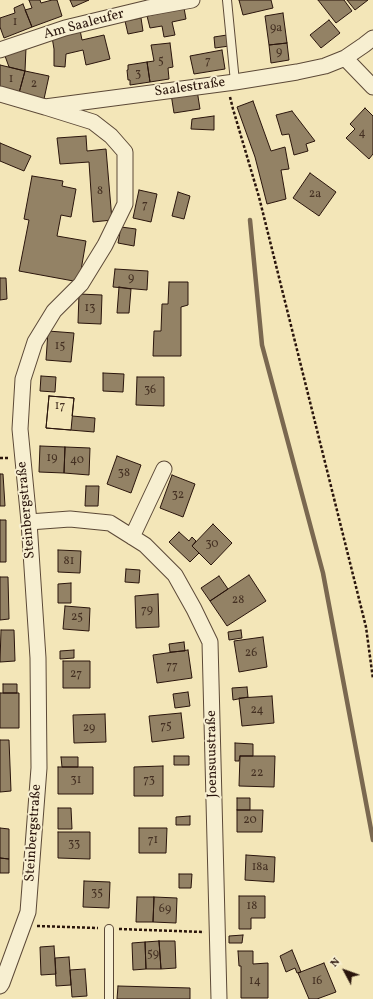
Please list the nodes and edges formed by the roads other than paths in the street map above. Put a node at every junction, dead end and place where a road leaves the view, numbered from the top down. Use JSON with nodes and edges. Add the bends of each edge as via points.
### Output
{"nodes":[{"id":1,"x":192,"y":0,"type":"edge"},
{"id":2,"x":227,"y":0,"type":"edge"},
{"id":3,"x":373,"y":38,"type":"edge"},
{"id":4,"x":0,"y":50,"type":"edge"},
{"id":5,"x":345,"y":58,"type":"junction"},
{"id":6,"x":232,"y":82,"type":"junction"},
{"id":7,"x":373,"y":87,"type":"edge"},
{"id":8,"x":0,"y":94,"type":"edge"},
{"id":9,"x":45,"y":106,"type":"junction"},
{"id":10,"x":164,"y":469,"type":"dead end"},
{"id":11,"x":29,"y":522,"type":"junction"},
{"id":12,"x":132,"y":537,"type":"junction"},
{"id":13,"x":109,"y":929,"type":"dead end"},
{"id":14,"x":0,"y":986,"type":"edge"},
{"id":15,"x":109,"y":999,"type":"edge"},
{"id":16,"x":219,"y":999,"type":"edge"}],
"edges":[{"from":1,"to":4,"type":"street","name":"Am Saaleufer","via":[[65,28]]},
{"from":2,"to":6,"type":"lane"},
{"from":3,"to":5,"type":"street","name":"Saalestraße"},
{"from":5,"to":6,"type":"street","name":"Saalestraße","via":[[325,66],[297,72]]},
{"from":5,"to":7,"type":"street"},
{"from":6,"to":9,"type":"street","name":"Saalestraße"},
{"from":8,"to":9,"type":"street","name":"Saalestraße"},
{"from":9,"to":11,"type":"street","name":"Steinbergstraße","via":[[93,122],[112,136],[125,152],[125,204],[105,245],[81,284],[54,311],[35,342],[23,379],[20,430]]},
{"from":10,"to":12,"type":"street"},
{"from":11,"to":12,"type":"street","name":"Joensuustraße","via":[[70,519],[110,523]]},
{"from":11,"to":14,"type":"street","name":"Steinbergstraße","via":[[38,658],[39,768],[28,912]]},
{"from":12,"to":16,"type":"street","name":"Joensuustraße","via":[[145,545],[175,575],[210,642]]},
{"from":13,"to":15,"type":"lane"}]}
